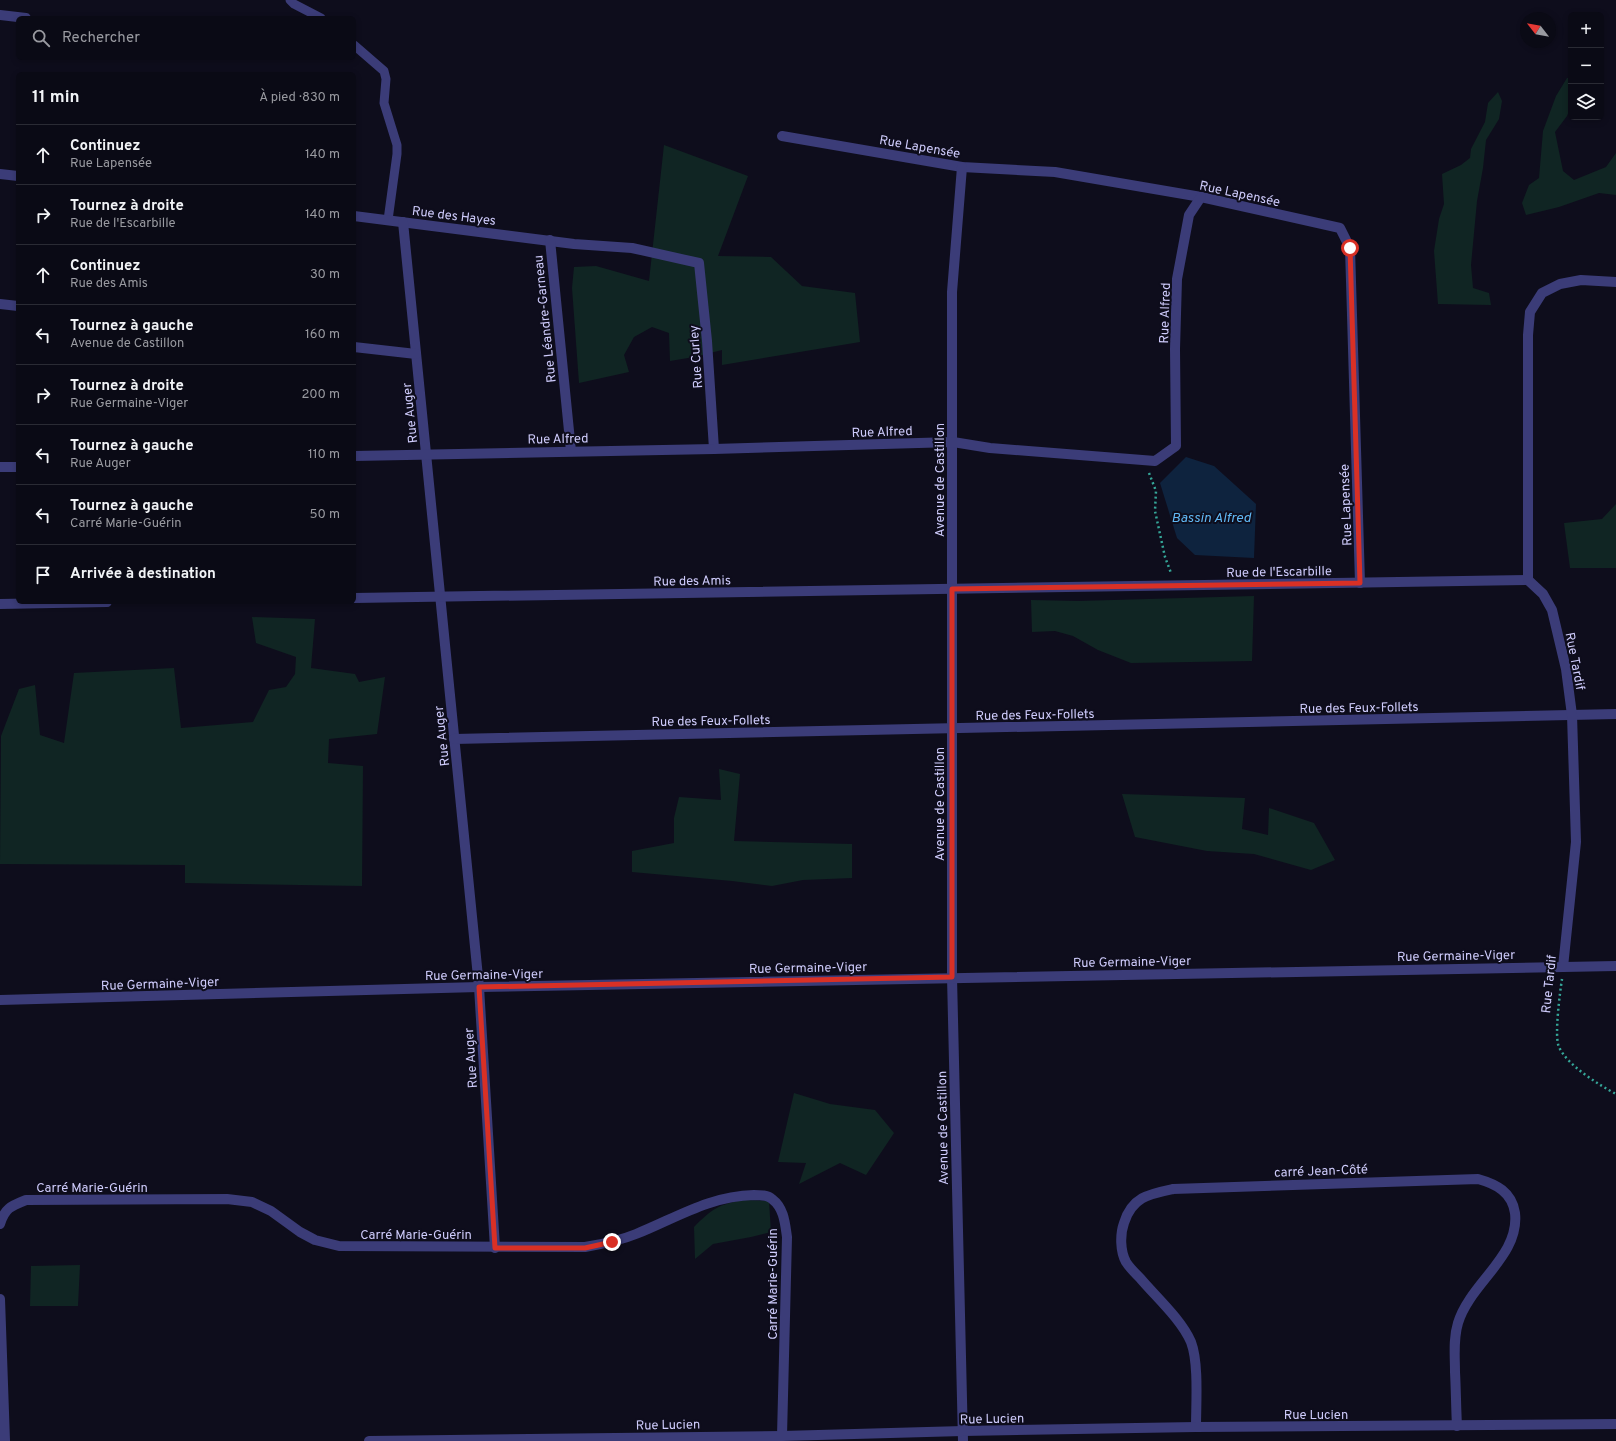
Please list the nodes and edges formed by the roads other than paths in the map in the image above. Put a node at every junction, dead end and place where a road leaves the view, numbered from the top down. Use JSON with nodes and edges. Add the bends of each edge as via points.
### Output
{"nodes":[{"id":1,"x":290,"y":0,"type":"edge"},
{"id":2,"x":0,"y":15,"type":"edge"},
{"id":3,"x":316,"y":16,"type":"edge"},
{"id":4,"x":16,"y":17,"type":"edge"},
{"id":5,"x":356,"y":47,"type":"edge"},
{"id":6,"x":782,"y":136,"type":"dead end"},
{"id":7,"x":962,"y":167,"type":"junction"},
{"id":8,"x":0,"y":174,"type":"edge"},
{"id":9,"x":16,"y":176,"type":"edge"},
{"id":10,"x":1200,"y":197,"type":"junction"},
{"id":11,"x":356,"y":216,"type":"edge"},
{"id":12,"x":388,"y":220,"type":"junction"},
{"id":13,"x":403,"y":222,"type":"junction"},
{"id":14,"x":550,"y":240,"type":"junction"},
{"id":15,"x":699,"y":263,"type":"joint"},
{"id":16,"x":1616,"y":282,"type":"edge"},
{"id":17,"x":0,"y":304,"type":"edge"},
{"id":18,"x":16,"y":306,"type":"edge"},
{"id":19,"x":356,"y":347,"type":"edge"},
{"id":20,"x":416,"y":354,"type":"junction"},
{"id":21,"x":953,"y":442,"type":"junction"},
{"id":22,"x":714,"y":449,"type":"junction"},
{"id":23,"x":571,"y":451,"type":"junction"},
{"id":24,"x":426,"y":454,"type":"junction"},
{"id":25,"x":356,"y":456,"type":"edge"},
{"id":26,"x":0,"y":467,"type":"edge"},
{"id":27,"x":16,"y":467,"type":"edge"},
{"id":28,"x":1528,"y":580,"type":"junction"},
{"id":29,"x":1360,"y":583,"type":"junction"},
{"id":30,"x":1031,"y":588,"type":"joint"},
{"id":31,"x":952,"y":589,"type":"junction"},
{"id":32,"x":440,"y":597,"type":"junction"},
{"id":33,"x":356,"y":598,"type":"edge"},
{"id":34,"x":0,"y":604,"type":"edge"},
{"id":35,"x":16,"y":604,"type":"edge"},
{"id":36,"x":1616,"y":714,"type":"edge"},
{"id":37,"x":1572,"y":715,"type":"junction"},
{"id":38,"x":952,"y":729,"type":"junction"},
{"id":39,"x":454,"y":739,"type":"junction"},
{"id":40,"x":1616,"y":966,"type":"edge"},
{"id":41,"x":1563,"y":967,"type":"junction"},
{"id":42,"x":952,"y":977,"type":"junction"},
{"id":43,"x":479,"y":987,"type":"junction"},
{"id":44,"x":0,"y":1000,"type":"edge"},
{"id":45,"x":0,"y":1224,"type":"edge"},
{"id":46,"x":495,"y":1248,"type":"junction"},
{"id":47,"x":0,"y":1299,"type":"edge"},
{"id":48,"x":1616,"y":1424,"type":"edge"},
{"id":49,"x":1457,"y":1426,"type":"junction"},
{"id":50,"x":1196,"y":1427,"type":"junction"},
{"id":51,"x":782,"y":1436,"type":"junction"},
{"id":52,"x":963,"y":1436,"type":"edge"},
{"id":53,"x":5,"y":1441,"type":"edge"},
{"id":54,"x":369,"y":1441,"type":"edge"}],
"edges":[{"from":1,"to":3,"type":"lane"},
{"from":2,"to":4,"type":"street"},
{"from":5,"to":12,"type":"lane","via":[[384,71],[386,80],[384,103],[397,145]]},
{"from":6,"to":7,"type":"street","name":"Rue Lapensée"},
{"from":7,"to":10,"type":"street","name":"Rue Lapensée","via":[[1055,172]]},
{"from":7,"to":21,"type":"street","name":"Avenue de Castillon","via":[[952,292]]},
{"from":8,"to":9,"type":"street"},
{"from":10,"to":21,"type":"street","name":"Rue Alfred","via":[[1189,215],[1177,279],[1176,446],[1155,461],[990,448]]},
{"from":10,"to":29,"type":"street","name":"Rue Lapensée","via":[[1340,228],[1350,248]]},
{"from":11,"to":12,"type":"street","name":"Rue des Hayes"},
{"from":12,"to":13,"type":"street","name":"Rue des Hayes"},
{"from":13,"to":14,"type":"street","name":"Rue des Hayes"},
{"from":13,"to":20,"type":"street","name":"Rue Auger"},
{"from":14,"to":15,"type":"street","name":"Rue Léandre-Garneau","via":[[632,248]]},
{"from":14,"to":23,"type":"street","name":"Rue Léandre-Garneau"},
{"from":15,"to":22,"type":"street","name":"Rue Curley"},
{"from":16,"to":28,"type":"street","via":[[1581,280],[1560,284],[1542,293],[1530,312]]},
{"from":17,"to":18,"type":"street"},
{"from":19,"to":20,"type":"street"},
{"from":20,"to":24,"type":"street","name":"Rue Auger"},
{"from":21,"to":22,"type":"street","name":"Rue Alfred"},
{"from":21,"to":31,"type":"street","name":"Avenue de Castillon"},
{"from":22,"to":23,"type":"street","name":"Rue Alfred"},
{"from":23,"to":24,"type":"street","name":"Rue Alfred"},
{"from":24,"to":25,"type":"street","name":"Rue Alfred"},
{"from":24,"to":32,"type":"street","name":"Rue Auger"},
{"from":26,"to":27,"type":"street"},
{"from":28,"to":29,"type":"street","name":"Rue de l'Escarbille"},
{"from":28,"to":37,"type":"street","name":"Rue Tardif","via":[[1543,594],[1552,610],[1566,669]]},
{"from":29,"to":30,"type":"street","name":"Rue de l'Escarbille"},
{"from":30,"to":31,"type":"street","name":"Rue des Amis"},
{"from":31,"to":32,"type":"street","name":"Rue des Amis"},
{"from":31,"to":38,"type":"street","name":"Avenue de Castillon"},
{"from":32,"to":33,"type":"street","name":"Rue des Amis"},
{"from":32,"to":39,"type":"street","name":"Rue Auger"},
{"from":34,"to":35,"type":"street"},
{"from":36,"to":37,"type":"street","name":"Rue des Feux-Follets"},
{"from":37,"to":38,"type":"street","name":"Rue des Feux-Follets"},
{"from":37,"to":41,"type":"street","name":"Rue Tardif","via":[[1576,842]]},
{"from":38,"to":39,"type":"street","name":"Rue des Feux-Follets"},
{"from":38,"to":42,"type":"street","name":"Avenue de Castillon"},
{"from":39,"to":43,"type":"street","name":"Rue Auger"},
{"from":40,"to":41,"type":"street","name":"Rue Germaine-Viger"},
{"from":41,"to":42,"type":"street","name":"Rue Germaine-Viger"},
{"from":42,"to":43,"type":"street","name":"Rue Germaine-Viger"},
{"from":42,"to":52,"type":"street","name":"Avenue de Castillon"},
{"from":43,"to":44,"type":"street","name":"Rue Germaine-Viger"},
{"from":43,"to":46,"type":"street","name":"Rue Auger"},
{"from":45,"to":46,"type":"street","name":"Carré Marie-Guérin","via":[[3,1214],[11,1206],[26,1200],[227,1199],[252,1202],[271,1211],[315,1240],[339,1246]]},
{"from":46,"to":51,"type":"street","name":"Carré Marie-Guérin","via":[[585,1248],[636,1234],[720,1199],[744,1196],[771,1198],[780,1207],[787,1237]]},
{"from":47,"to":53,"type":"street"},
{"from":48,"to":49,"type":"street","name":"Rue Lucien"},
{"from":49,"to":50,"type":"street","name":"Rue Lucien"},
{"from":49,"to":50,"type":"street","name":"carré Jean-Côté","via":[[1454,1345],[1457,1324],[1472,1293],[1504,1255],[1513,1237],[1516,1221],[1514,1204],[1505,1191],[1493,1183],[1478,1179],[1173,1189],[1150,1194],[1136,1202],[1126,1216],[1121,1247],[1126,1261],[1183,1328],[1191,1343],[1195,1362]]},
{"from":50,"to":52,"type":"street","name":"Rue Lucien"},
{"from":51,"to":52,"type":"street","name":"Rue Lucien"},
{"from":51,"to":54,"type":"street","name":"Rue Lucien"}]}
